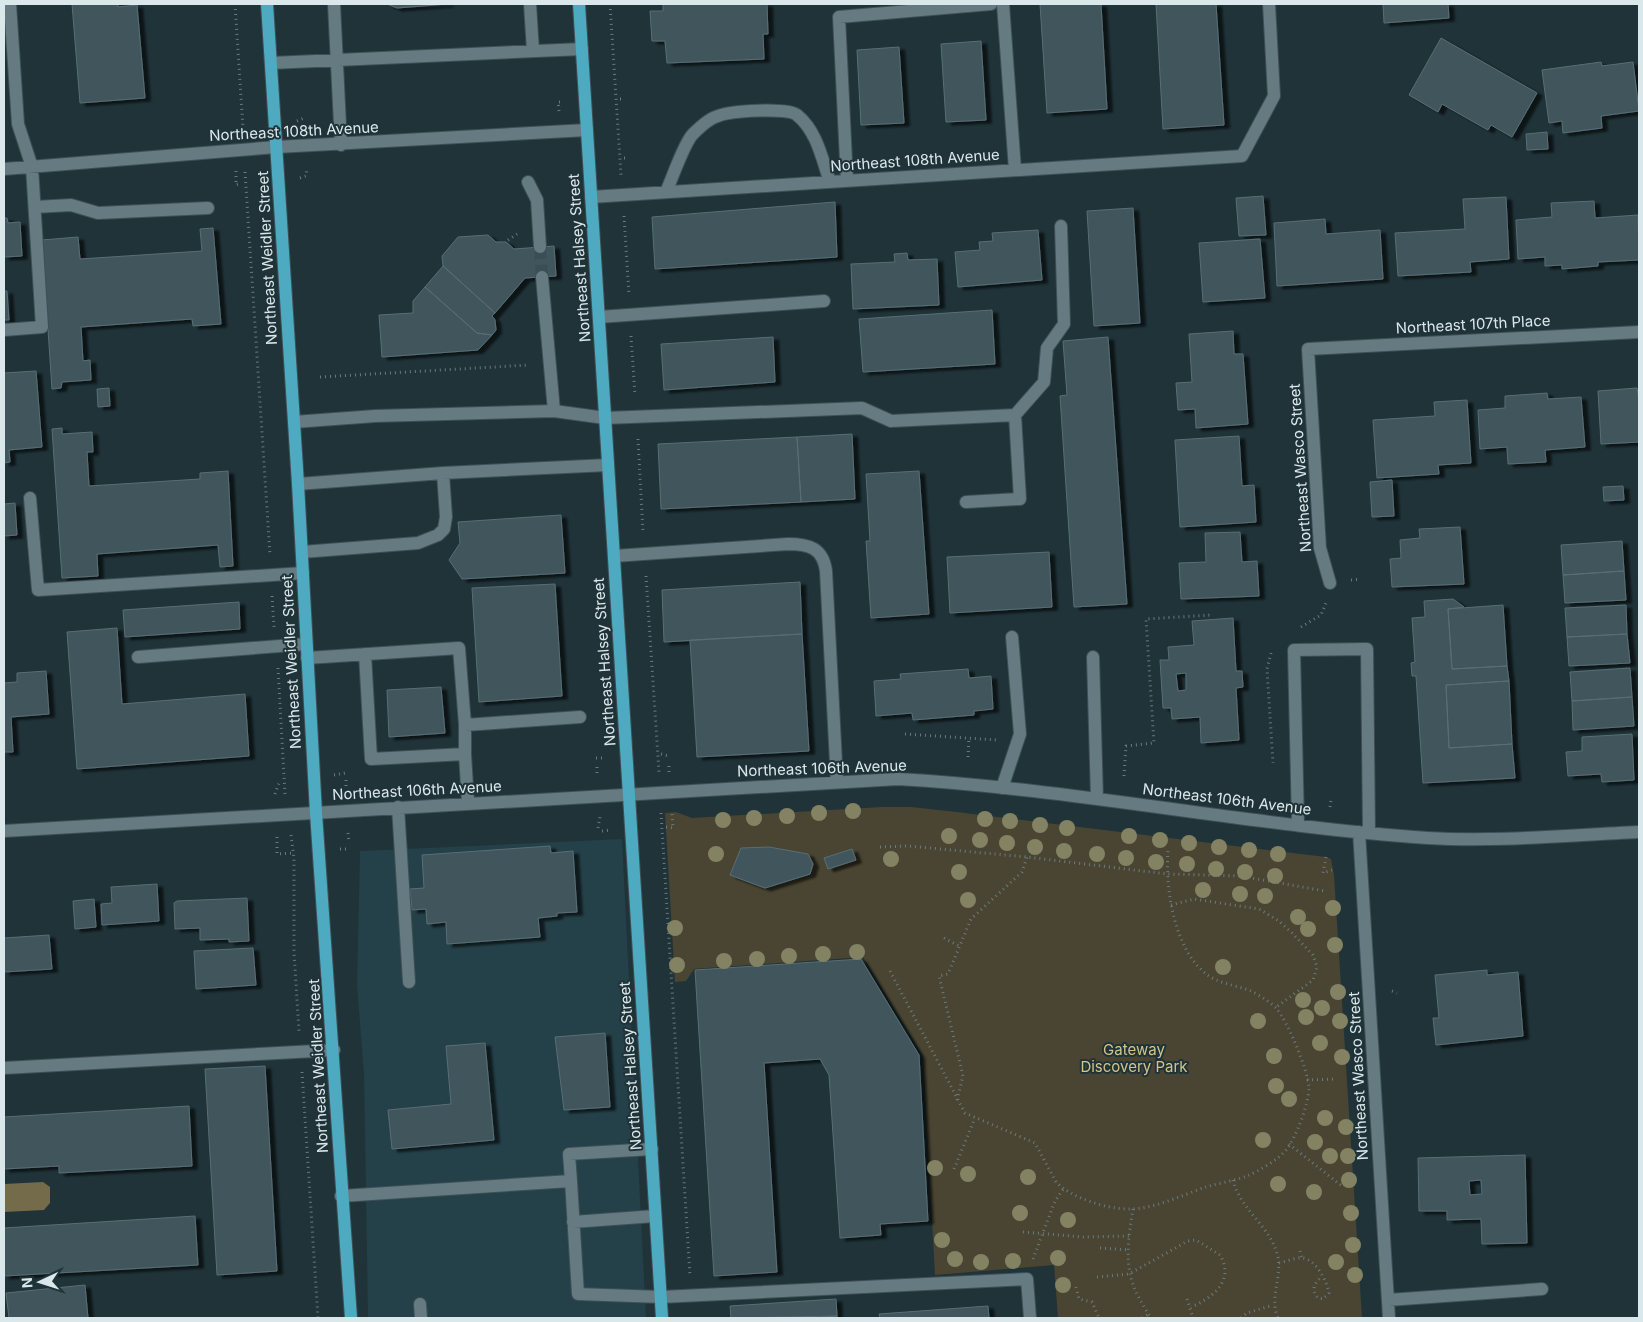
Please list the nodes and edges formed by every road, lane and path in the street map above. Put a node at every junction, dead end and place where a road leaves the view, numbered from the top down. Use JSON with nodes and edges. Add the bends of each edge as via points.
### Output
{"nodes":[{"id":1,"x":10,"y":4,"type":"edge"},
{"id":2,"x":235,"y":4,"type":"edge"},
{"id":3,"x":267,"y":4,"type":"edge"},
{"id":4,"x":334,"y":4,"type":"edge"},
{"id":5,"x":530,"y":4,"type":"edge"},
{"id":6,"x":579,"y":4,"type":"edge"},
{"id":7,"x":610,"y":4,"type":"edge"},
{"id":8,"x":991,"y":4,"type":"edge"},
{"id":9,"x":1003,"y":4,"type":"edge"},
{"id":10,"x":1269,"y":4,"type":"edge"},
{"id":11,"x":582,"y":49,"type":"junction"},
{"id":12,"x":533,"y":51,"type":"junction"},
{"id":13,"x":337,"y":58,"type":"junction"},
{"id":14,"x":271,"y":62,"type":"junction"},
{"id":15,"x":620,"y":99,"type":"dead end"},
{"id":16,"x":625,"y":99,"type":"dead end"},
{"id":17,"x":241,"y":101,"type":"dead end"},
{"id":18,"x":587,"y":130,"type":"junction"},
{"id":19,"x":341,"y":145,"type":"junction"},
{"id":20,"x":277,"y":147,"type":"junction"},
{"id":21,"x":624,"y":158,"type":"dead end"},
{"id":22,"x":628,"y":158,"type":"dead end"},
{"id":23,"x":32,"y":167,"type":"junction"},
{"id":24,"x":236,"y":168,"type":"dead end"},
{"id":25,"x":307,"y":168,"type":"dead end"},
{"id":26,"x":4,"y":169,"type":"edge"},
{"id":27,"x":1015,"y":170,"type":"junction"},
{"id":28,"x":306,"y":176,"type":"dead end"},
{"id":29,"x":621,"y":176,"type":"dead end"},
{"id":30,"x":847,"y":181,"type":"junction"},
{"id":31,"x":528,"y":182,"type":"dead end"},
{"id":32,"x":830,"y":182,"type":"junction"},
{"id":33,"x":241,"y":183,"type":"dead end"},
{"id":34,"x":666,"y":192,"type":"junction"},
{"id":35,"x":591,"y":197,"type":"junction"},
{"id":36,"x":247,"y":199,"type":"dead end"},
{"id":37,"x":35,"y":208,"type":"junction"},
{"id":38,"x":208,"y":208,"type":"dead end"},
{"id":39,"x":624,"y":217,"type":"dead end"},
{"id":40,"x":1061,"y":226,"type":"dead end"},
{"id":41,"x":540,"y":247,"type":"tunnel mouth"},
{"id":42,"x":542,"y":277,"type":"tunnel mouth"},
{"id":43,"x":629,"y":295,"type":"dead end"},
{"id":44,"x":824,"y":301,"type":"dead end"},
{"id":45,"x":599,"y":317,"type":"junction"},
{"id":46,"x":4,"y":330,"type":"edge"},
{"id":47,"x":1639,"y":332,"type":"edge"},
{"id":48,"x":632,"y":342,"type":"dead end"},
{"id":49,"x":1308,"y":349,"type":"joint"},
{"id":50,"x":550,"y":364,"type":"junction"},
{"id":51,"x":320,"y":377,"type":"dead end"},
{"id":52,"x":635,"y":396,"type":"dead end"},
{"id":53,"x":554,"y":411,"type":"junction"},
{"id":54,"x":1015,"y":415,"type":"junction"},
{"id":55,"x":605,"y":418,"type":"junction"},
{"id":56,"x":294,"y":422,"type":"junction"},
{"id":57,"x":638,"y":440,"type":"dead end"},
{"id":58,"x":608,"y":465,"type":"junction"},
{"id":59,"x":443,"y":473,"type":"junction"},
{"id":60,"x":298,"y":484,"type":"junction"},
{"id":61,"x":30,"y":498,"type":"dead end"},
{"id":62,"x":966,"y":502,"type":"dead end"},
{"id":63,"x":644,"y":537,"type":"dead end"},
{"id":64,"x":302,"y":552,"type":"junction"},
{"id":65,"x":270,"y":555,"type":"dead end"},
{"id":66,"x":614,"y":556,"type":"junction"},
{"id":67,"x":646,"y":570,"type":"dead end"},
{"id":68,"x":303,"y":573,"type":"junction"},
{"id":69,"x":1330,"y":583,"type":"dead end"},
{"id":70,"x":272,"y":593,"type":"dead end"},
{"id":71,"x":1211,"y":615,"type":"dead end"},
{"id":72,"x":274,"y":628,"type":"dead end"},
{"id":73,"x":1012,"y":637,"type":"dead end"},
{"id":74,"x":306,"y":644,"type":"junction"},
{"id":75,"x":365,"y":654,"type":"junction"},
{"id":76,"x":1093,"y":656,"type":"dead end"},
{"id":77,"x":138,"y":657,"type":"dead end"},
{"id":78,"x":307,"y":658,"type":"junction"},
{"id":79,"x":278,"y":670,"type":"dead end"},
{"id":80,"x":580,"y":717,"type":"dead end"},
{"id":81,"x":465,"y":725,"type":"junction"},
{"id":82,"x":905,"y":734,"type":"dead end"},
{"id":83,"x":969,"y":738,"type":"junction"},
{"id":84,"x":1018,"y":741,"type":"junction"},
{"id":85,"x":465,"y":754,"type":"junction"},
{"id":86,"x":661,"y":754,"type":"dead end"},
{"id":87,"x":669,"y":756,"type":"dead end"},
{"id":88,"x":968,"y":757,"type":"dead end"},
{"id":89,"x":1124,"y":776,"type":"dead end"},
{"id":90,"x":280,"y":780,"type":"dead end"},
{"id":91,"x":837,"y":782,"type":"junction"},
{"id":92,"x":1002,"y":788,"type":"junction"},
{"id":93,"x":275,"y":791,"type":"dead end"},
{"id":94,"x":660,"y":792,"type":"junction"},
{"id":95,"x":629,"y":794,"type":"junction"},
{"id":96,"x":1097,"y":800,"type":"junction"},
{"id":97,"x":1331,"y":800,"type":"dead end"},
{"id":98,"x":468,"y":804,"type":"junction"},
{"id":99,"x":398,"y":807,"type":"junction"},
{"id":100,"x":1330,"y":807,"type":"dead end"},
{"id":101,"x":316,"y":813,"type":"junction"},
{"id":102,"x":288,"y":814,"type":"junction"},
{"id":103,"x":672,"y":814,"type":"dead end"},
{"id":104,"x":600,"y":816,"type":"dead end"},
{"id":105,"x":1298,"y":824,"type":"junction"},
{"id":106,"x":666,"y":827,"type":"dead end"},
{"id":107,"x":598,"y":828,"type":"dead end"},
{"id":108,"x":4,"y":830,"type":"edge"},
{"id":109,"x":1639,"y":832,"type":"edge"},
{"id":110,"x":348,"y":833,"type":"dead end"},
{"id":111,"x":1364,"y":833,"type":"junction"},
{"id":112,"x":277,"y":837,"type":"dead end"},
{"id":113,"x":349,"y":842,"type":"dead end"},
{"id":114,"x":880,"y":848,"type":"dead end"},
{"id":115,"x":1168,"y":850,"type":"dead end"},
{"id":116,"x":293,"y":853,"type":"junction"},
{"id":117,"x":1027,"y":856,"type":"junction"},
{"id":118,"x":1326,"y":857,"type":"dead end"},
{"id":119,"x":1332,"y":870,"type":"dead end"},
{"id":120,"x":1167,"y":874,"type":"junction"},
{"id":121,"x":1325,"y":891,"type":"dead end"},
{"id":122,"x":1172,"y":906,"type":"junction"},
{"id":123,"x":944,"y":938,"type":"dead end"},
{"id":124,"x":960,"y":946,"type":"junction"},
{"id":125,"x":890,"y":971,"type":"dead end"},
{"id":126,"x":409,"y":982,"type":"dead end"},
{"id":127,"x":1392,"y":991,"type":"dead end"},
{"id":128,"x":1397,"y":993,"type":"dead end"},
{"id":129,"x":1275,"y":1008,"type":"junction"},
{"id":130,"x":300,"y":1033,"type":"dead end"},
{"id":131,"x":334,"y":1050,"type":"junction"},
{"id":132,"x":4,"y":1068,"type":"edge"},
{"id":133,"x":302,"y":1070,"type":"dead end"},
{"id":134,"x":1336,"y":1079,"type":"dead end"},
{"id":135,"x":1308,"y":1080,"type":"junction"},
{"id":136,"x":957,"y":1100,"type":"junction"},
{"id":137,"x":975,"y":1118,"type":"junction"},
{"id":138,"x":1289,"y":1144,"type":"junction"},
{"id":139,"x":652,"y":1149,"type":"junction"},
{"id":140,"x":954,"y":1169,"type":"dead end"},
{"id":141,"x":571,"y":1180,"type":"junction"},
{"id":142,"x":1233,"y":1180,"type":"junction"},
{"id":143,"x":1343,"y":1187,"type":"dead end"},
{"id":144,"x":1064,"y":1188,"type":"junction"},
{"id":145,"x":342,"y":1196,"type":"junction"},
{"id":146,"x":1133,"y":1209,"type":"junction"},
{"id":147,"x":655,"y":1216,"type":"junction"},
{"id":148,"x":573,"y":1222,"type":"junction"},
{"id":149,"x":1023,"y":1232,"type":"dead end"},
{"id":150,"x":1041,"y":1235,"type":"junction"},
{"id":151,"x":1129,"y":1236,"type":"junction"},
{"id":152,"x":1100,"y":1248,"type":"dead end"},
{"id":153,"x":1129,"y":1250,"type":"junction"},
{"id":154,"x":689,"y":1251,"type":"dead end"},
{"id":155,"x":1300,"y":1251,"type":"dead end"},
{"id":156,"x":1302,"y":1258,"type":"junction"},
{"id":157,"x":1278,"y":1263,"type":"junction"},
{"id":158,"x":1130,"y":1274,"type":"junction"},
{"id":159,"x":1322,"y":1276,"type":"junction"},
{"id":160,"x":1097,"y":1277,"type":"dead end"},
{"id":161,"x":1027,"y":1279,"type":"junction"},
{"id":162,"x":1076,"y":1287,"type":"dead end"},
{"id":163,"x":1542,"y":1289,"type":"dead end"},
{"id":164,"x":661,"y":1297,"type":"junction"},
{"id":165,"x":1187,"y":1299,"type":"dead end"},
{"id":166,"x":1388,"y":1300,"type":"junction"},
{"id":167,"x":420,"y":1304,"type":"dead end"},
{"id":168,"x":1273,"y":1305,"type":"junction"},
{"id":169,"x":1191,"y":1307,"type":"junction"},
{"id":170,"x":1150,"y":1316,"type":"edge"},
{"id":171,"x":318,"y":1318,"type":"edge"},
{"id":172,"x":351,"y":1318,"type":"edge"},
{"id":173,"x":421,"y":1318,"type":"edge"},
{"id":174,"x":662,"y":1318,"type":"edge"},
{"id":175,"x":1030,"y":1318,"type":"edge"},
{"id":176,"x":1099,"y":1318,"type":"edge"},
{"id":177,"x":1142,"y":1318,"type":"edge"},
{"id":178,"x":1193,"y":1318,"type":"edge"},
{"id":179,"x":1241,"y":1318,"type":"edge"},
{"id":180,"x":1278,"y":1318,"type":"edge"},
{"id":181,"x":1389,"y":1318,"type":"edge"}],
"edges":[{"from":1,"to":23,"type":"street","via":[[18,124]]},
{"from":2,"to":17,"type":"path"},
{"from":3,"to":14,"type":"main road","name":"Northeast Weidler Street"},
{"from":4,"to":13,"type":"street"},
{"from":5,"to":12,"type":"street"},
{"from":6,"to":11,"type":"main road","name":"Northeast Halsey Street"},
{"from":7,"to":29,"type":"path"},
{"from":8,"to":30,"type":"street","via":[[839,17]]},
{"from":9,"to":27,"type":"street"},
{"from":10,"to":27,"type":"street","name":"Northeast 108th Avenue","via":[[1274,96],[1242,156]]},
{"from":11,"to":12,"type":"street"},
{"from":11,"to":18,"type":"main road","name":"Northeast Halsey Street"},
{"from":12,"to":13,"type":"street"},
{"from":13,"to":14,"type":"street"},
{"from":13,"to":19,"type":"street"},
{"from":14,"to":20,"type":"main road","name":"Northeast Weidler Street"},
{"from":15,"to":16,"type":"path"},
{"from":18,"to":19,"type":"street","name":"Northeast 108th Avenue"},
{"from":18,"to":35,"type":"main road","name":"Northeast Halsey Street"},
{"from":19,"to":20,"type":"street","name":"Northeast 108th Avenue"},
{"from":20,"to":23,"type":"street","name":"Northeast 108th Avenue"},
{"from":20,"to":56,"type":"main road","name":"Northeast Weidler Street"},
{"from":21,"to":22,"type":"path"},
{"from":23,"to":26,"type":"street","name":"Northeast 108th Avenue"},
{"from":23,"to":37,"type":"street"},
{"from":24,"to":33,"type":"path","via":[[236,185]]},
{"from":25,"to":28,"type":"path"},
{"from":27,"to":30,"type":"street","name":"Northeast 108th Avenue"},
{"from":30,"to":32,"type":"street","name":"Northeast 108th Avenue"},
{"from":31,"to":41,"type":"street","via":[[537,200]]},
{"from":32,"to":34,"type":"street","name":"Northeast 108th Avenue"},
{"from":32,"to":34,"type":"street","via":[[817,142],[795,113],[739,112],[717,116],[692,135]]},
{"from":34,"to":35,"type":"street","name":"Northeast 108th Avenue"},
{"from":35,"to":45,"type":"main road","name":"Northeast Halsey Street"},
{"from":36,"to":65,"type":"path"},
{"from":37,"to":38,"type":"street","via":[[71,205],[98,213]]},
{"from":37,"to":46,"type":"street","via":[[42,327]]},
{"from":39,"to":43,"type":"path"},
{"from":40,"to":54,"type":"street","via":[[1064,324],[1047,348],[1044,382]]},
{"from":42,"to":50,"type":"street"},
{"from":44,"to":45,"type":"street"},
{"from":45,"to":55,"type":"main road","name":"Northeast Halsey Street"},
{"from":47,"to":49,"type":"street","name":"Northeast 107th Place"},
{"from":48,"to":52,"type":"path"},
{"from":49,"to":69,"type":"street","name":"Northeast Wasco Street","via":[[1320,548]]},
{"from":50,"to":51,"type":"path"},
{"from":50,"to":53,"type":"street"},
{"from":53,"to":55,"type":"street"},
{"from":53,"to":56,"type":"street","via":[[375,416]]},
{"from":54,"to":55,"type":"street","via":[[892,421],[862,408]]},
{"from":54,"to":62,"type":"street","via":[[1020,499]]},
{"from":55,"to":58,"type":"main road","name":"Northeast Halsey Street"},
{"from":56,"to":60,"type":"main road","name":"Northeast Weidler Street"},
{"from":57,"to":63,"type":"path"},
{"from":58,"to":59,"type":"street"},
{"from":58,"to":66,"type":"main road","name":"Northeast Halsey Street"},
{"from":59,"to":60,"type":"street"},
{"from":59,"to":64,"type":"street","via":[[446,517],[444,529],[438,535],[418,542]]},
{"from":60,"to":64,"type":"main road","name":"Northeast Weidler Street"},
{"from":61,"to":68,"type":"street","via":[[38,590]]},
{"from":64,"to":68,"type":"main road","name":"Northeast Weidler Street"},
{"from":66,"to":91,"type":"street","via":[[788,544],[812,546],[820,552],[826,571]]},
{"from":66,"to":95,"type":"main road","name":"Northeast Halsey Street"},
{"from":67,"to":94,"type":"path"},
{"from":68,"to":74,"type":"main road","name":"Northeast Weidler Street"},
{"from":70,"to":72,"type":"path"},
{"from":71,"to":89,"type":"path","via":[[1146,619],[1154,743],[1126,746]]},
{"from":73,"to":84,"type":"street"},
{"from":74,"to":77,"type":"street"},
{"from":74,"to":78,"type":"main road","name":"Northeast Weidler Street"},
{"from":75,"to":78,"type":"street"},
{"from":75,"to":81,"type":"street","via":[[459,648]]},
{"from":75,"to":85,"type":"street","via":[[371,760]]},
{"from":76,"to":96,"type":"street"},
{"from":78,"to":101,"type":"main road","name":"Northeast Weidler Street"},
{"from":79,"to":102,"type":"path"},
{"from":80,"to":81,"type":"street"},
{"from":81,"to":85,"type":"street"},
{"from":82,"to":83,"type":"path"},
{"from":83,"to":84,"type":"path"},
{"from":83,"to":88,"type":"path"},
{"from":84,"to":92,"type":"street"},
{"from":85,"to":98,"type":"street"},
{"from":86,"to":87,"type":"path"},
{"from":90,"to":93,"type":"path"},
{"from":91,"to":92,"type":"street","name":"Northeast 106th Avenue","via":[[898,779]]},
{"from":91,"to":94,"type":"street","name":"Northeast 106th Avenue"},
{"from":92,"to":96,"type":"street","name":"Northeast 106th Avenue"},
{"from":94,"to":95,"type":"street","name":"Northeast 106th Avenue"},
{"from":94,"to":154,"type":"path"},
{"from":95,"to":98,"type":"street","name":"Northeast 106th Avenue"},
{"from":95,"to":139,"type":"main road","name":"Northeast Halsey Street"},
{"from":96,"to":105,"type":"street","name":"Northeast 106th Avenue"},
{"from":97,"to":100,"type":"path"},
{"from":98,"to":99,"type":"street","name":"Northeast 106th Avenue"},
{"from":99,"to":101,"type":"street","name":"Northeast 106th Avenue"},
{"from":99,"to":126,"type":"street"},
{"from":101,"to":102,"type":"street","name":"Northeast 106th Avenue"},
{"from":101,"to":131,"type":"main road","name":"Northeast Weidler Street"},
{"from":102,"to":108,"type":"street","name":"Northeast 106th Avenue"},
{"from":102,"to":116,"type":"path"},
{"from":103,"to":106,"type":"path","via":[[673,828]]},
{"from":104,"to":107,"type":"path"},
{"from":105,"to":111,"type":"street","name":"Northeast 106th Avenue"},
{"from":105,"to":111,"type":"street","name":"Northeast Wasco Street","via":[[1294,650],[1367,649]]},
{"from":109,"to":111,"type":"street","name":"Northeast 106th Avenue","via":[[1485,839]]},
{"from":110,"to":113,"type":"path"},
{"from":111,"to":166,"type":"street","name":"Northeast Wasco Street"},
{"from":112,"to":116,"type":"path","via":[[277,854]]},
{"from":114,"to":117,"type":"path","via":[[908,846]]},
{"from":115,"to":120,"type":"path"},
{"from":116,"to":130,"type":"path","via":[[294,953]]},
{"from":117,"to":120,"type":"path"},
{"from":117,"to":124,"type":"path","via":[[1022,872],[971,919]]},
{"from":118,"to":119,"type":"path","via":[[1324,873]]},
{"from":120,"to":121,"type":"path","via":[[1240,876]]},
{"from":120,"to":122,"type":"path"},
{"from":122,"to":129,"type":"path","via":[[1179,935],[1203,972],[1211,978],[1250,991]]},
{"from":122,"to":129,"type":"path","via":[[1194,899],[1259,909],[1292,933],[1313,955],[1317,967],[1313,980]]},
{"from":123,"to":124,"type":"path"},
{"from":124,"to":136,"type":"path","via":[[948,974],[939,976],[963,1076]]},
{"from":125,"to":136,"type":"path"},
{"from":127,"to":128,"type":"path"},
{"from":129,"to":135,"type":"path","via":[[1303,1062]]},
{"from":131,"to":132,"type":"street"},
{"from":131,"to":145,"type":"main road","name":"Northeast Weidler Street"},
{"from":133,"to":171,"type":"path"},
{"from":134,"to":135,"type":"path"},
{"from":135,"to":138,"type":"path","via":[[1306,1105]]},
{"from":136,"to":137,"type":"path","via":[[965,1112]]},
{"from":137,"to":140,"type":"path"},
{"from":137,"to":144,"type":"path","via":[[1035,1143],[1056,1182]]},
{"from":138,"to":142,"type":"path","via":[[1282,1154],[1254,1173]]},
{"from":138,"to":143,"type":"path"},
{"from":139,"to":141,"type":"street","via":[[569,1154]]},
{"from":139,"to":147,"type":"main road","name":"Northeast Halsey Street"},
{"from":141,"to":145,"type":"street"},
{"from":141,"to":148,"type":"street"},
{"from":142,"to":146,"type":"path"},
{"from":142,"to":157,"type":"path","via":[[1240,1198],[1272,1240]]},
{"from":144,"to":146,"type":"path","via":[[1096,1202]]},
{"from":144,"to":150,"type":"path"},
{"from":145,"to":172,"type":"main road","name":"Northeast Weidler Street"},
{"from":146,"to":151,"type":"path"},
{"from":147,"to":148,"type":"street"},
{"from":147,"to":164,"type":"main road","name":"Northeast Halsey Street"},
{"from":148,"to":164,"type":"street","via":[[578,1294]]},
{"from":149,"to":150,"type":"path"},
{"from":150,"to":151,"type":"path"},
{"from":150,"to":161,"type":"path"},
{"from":151,"to":153,"type":"path"},
{"from":152,"to":153,"type":"path"},
{"from":153,"to":158,"type":"path"},
{"from":155,"to":156,"type":"path"},
{"from":156,"to":157,"type":"path"},
{"from":156,"to":159,"type":"path"},
{"from":157,"to":168,"type":"path"},
{"from":158,"to":160,"type":"path"},
{"from":158,"to":169,"type":"path","via":[[1188,1241],[1196,1240],[1208,1246],[1223,1260],[1222,1286]]},
{"from":158,"to":170,"type":"path"},
{"from":159,"to":159,"type":"path","via":[[1329,1292],[1323,1299],[1318,1298],[1313,1289]]},
{"from":161,"to":164,"type":"street"},
{"from":161,"to":175,"type":"street"},
{"from":162,"to":176,"type":"path","via":[[1079,1299],[1092,1302]]},
{"from":163,"to":166,"type":"street"},
{"from":164,"to":174,"type":"main road","name":"Northeast Halsey Street"},
{"from":165,"to":169,"type":"path"},
{"from":166,"to":181,"type":"street","name":"Northeast Wasco Street"},
{"from":167,"to":173,"type":"street"},
{"from":168,"to":179,"type":"path"},
{"from":168,"to":180,"type":"path"},
{"from":169,"to":178,"type":"path"},
{"from":170,"to":177,"type":"path"}]}
